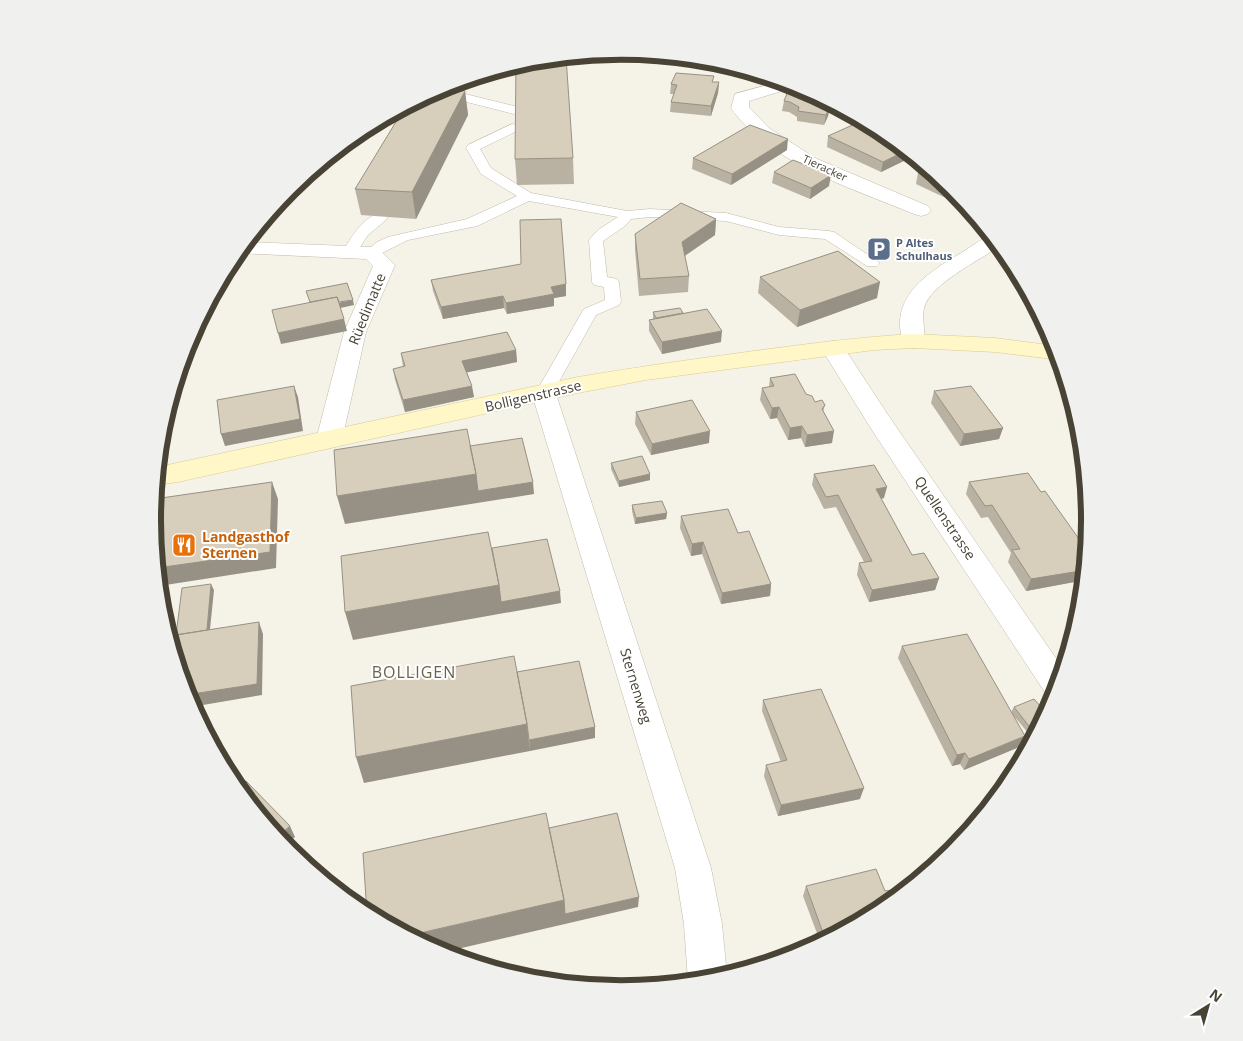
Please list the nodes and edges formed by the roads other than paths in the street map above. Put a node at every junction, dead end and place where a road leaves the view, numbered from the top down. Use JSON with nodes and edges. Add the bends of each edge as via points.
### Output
{"nodes":[{"id":1,"x":778,"y":87,"type":"edge"},
{"id":2,"x":451,"y":93,"type":"edge"},
{"id":3,"x":514,"y":110,"type":"edge"},
{"id":4,"x":512,"y":128,"type":"dead end"},
{"id":5,"x":527,"y":196,"type":"junction"},
{"id":6,"x":921,"y":210,"type":"dead end"},
{"id":7,"x":627,"y":215,"type":"junction"},
{"id":8,"x":381,"y":216,"type":"edge"},
{"id":9,"x":990,"y":244,"type":"edge"},
{"id":10,"x":250,"y":248,"type":"edge"},
{"id":11,"x":361,"y":252,"type":"junction"},
{"id":12,"x":872,"y":263,"type":"dead end"},
{"id":13,"x":913,"y":341,"type":"junction"},
{"id":14,"x":833,"y":348,"type":"junction"},
{"id":15,"x":1050,"y":352,"type":"edge"},
{"id":16,"x":544,"y":394,"type":"junction"},
{"id":17,"x":330,"y":440,"type":"junction"},
{"id":18,"x":164,"y":475,"type":"edge"},
{"id":19,"x":1054,"y":680,"type":"edge"},
{"id":20,"x":708,"y":973,"type":"edge"}],
"edges":[{"from":1,"to":6,"type":"street","name":"Tieracker","via":[[742,98],[740,108],[763,132],[808,162]]},
{"from":2,"to":3,"type":"lane","via":[[496,108]]},
{"from":4,"to":5,"type":"lane","via":[[473,148],[486,171]]},
{"from":5,"to":7,"type":"lane"},
{"from":5,"to":11,"type":"lane","via":[[486,218],[462,226],[398,237]]},
{"from":7,"to":12,"type":"lane","via":[[726,217],[779,231],[829,235]]},
{"from":7,"to":16,"type":"lane","via":[[624,221],[596,240],[600,282],[611,282],[613,302],[590,312]]},
{"from":8,"to":11,"type":"lane","via":[[362,232]]},
{"from":9,"to":13,"type":"street","via":[[937,278],[915,301],[911,320]]},
{"from":10,"to":11,"type":"street"},
{"from":11,"to":17,"type":"street","name":"Rüedimatte","via":[[384,265],[355,332]]},
{"from":13,"to":14,"type":"main road","name":"Bolligenstrasse"},
{"from":13,"to":15,"type":"main road","name":"Bolligenstrasse","via":[[995,344]]},
{"from":14,"to":16,"type":"main road","name":"Bolligenstrasse","via":[[646,373]]},
{"from":14,"to":19,"type":"street","name":"Quellenstrasse"},
{"from":16,"to":17,"type":"main road","name":"Bolligenstrasse"},
{"from":16,"to":20,"type":"street","name":"Sternenweg","via":[[693,868],[702,911]]},
{"from":17,"to":18,"type":"main road","name":"Bolligenstrasse"}]}
